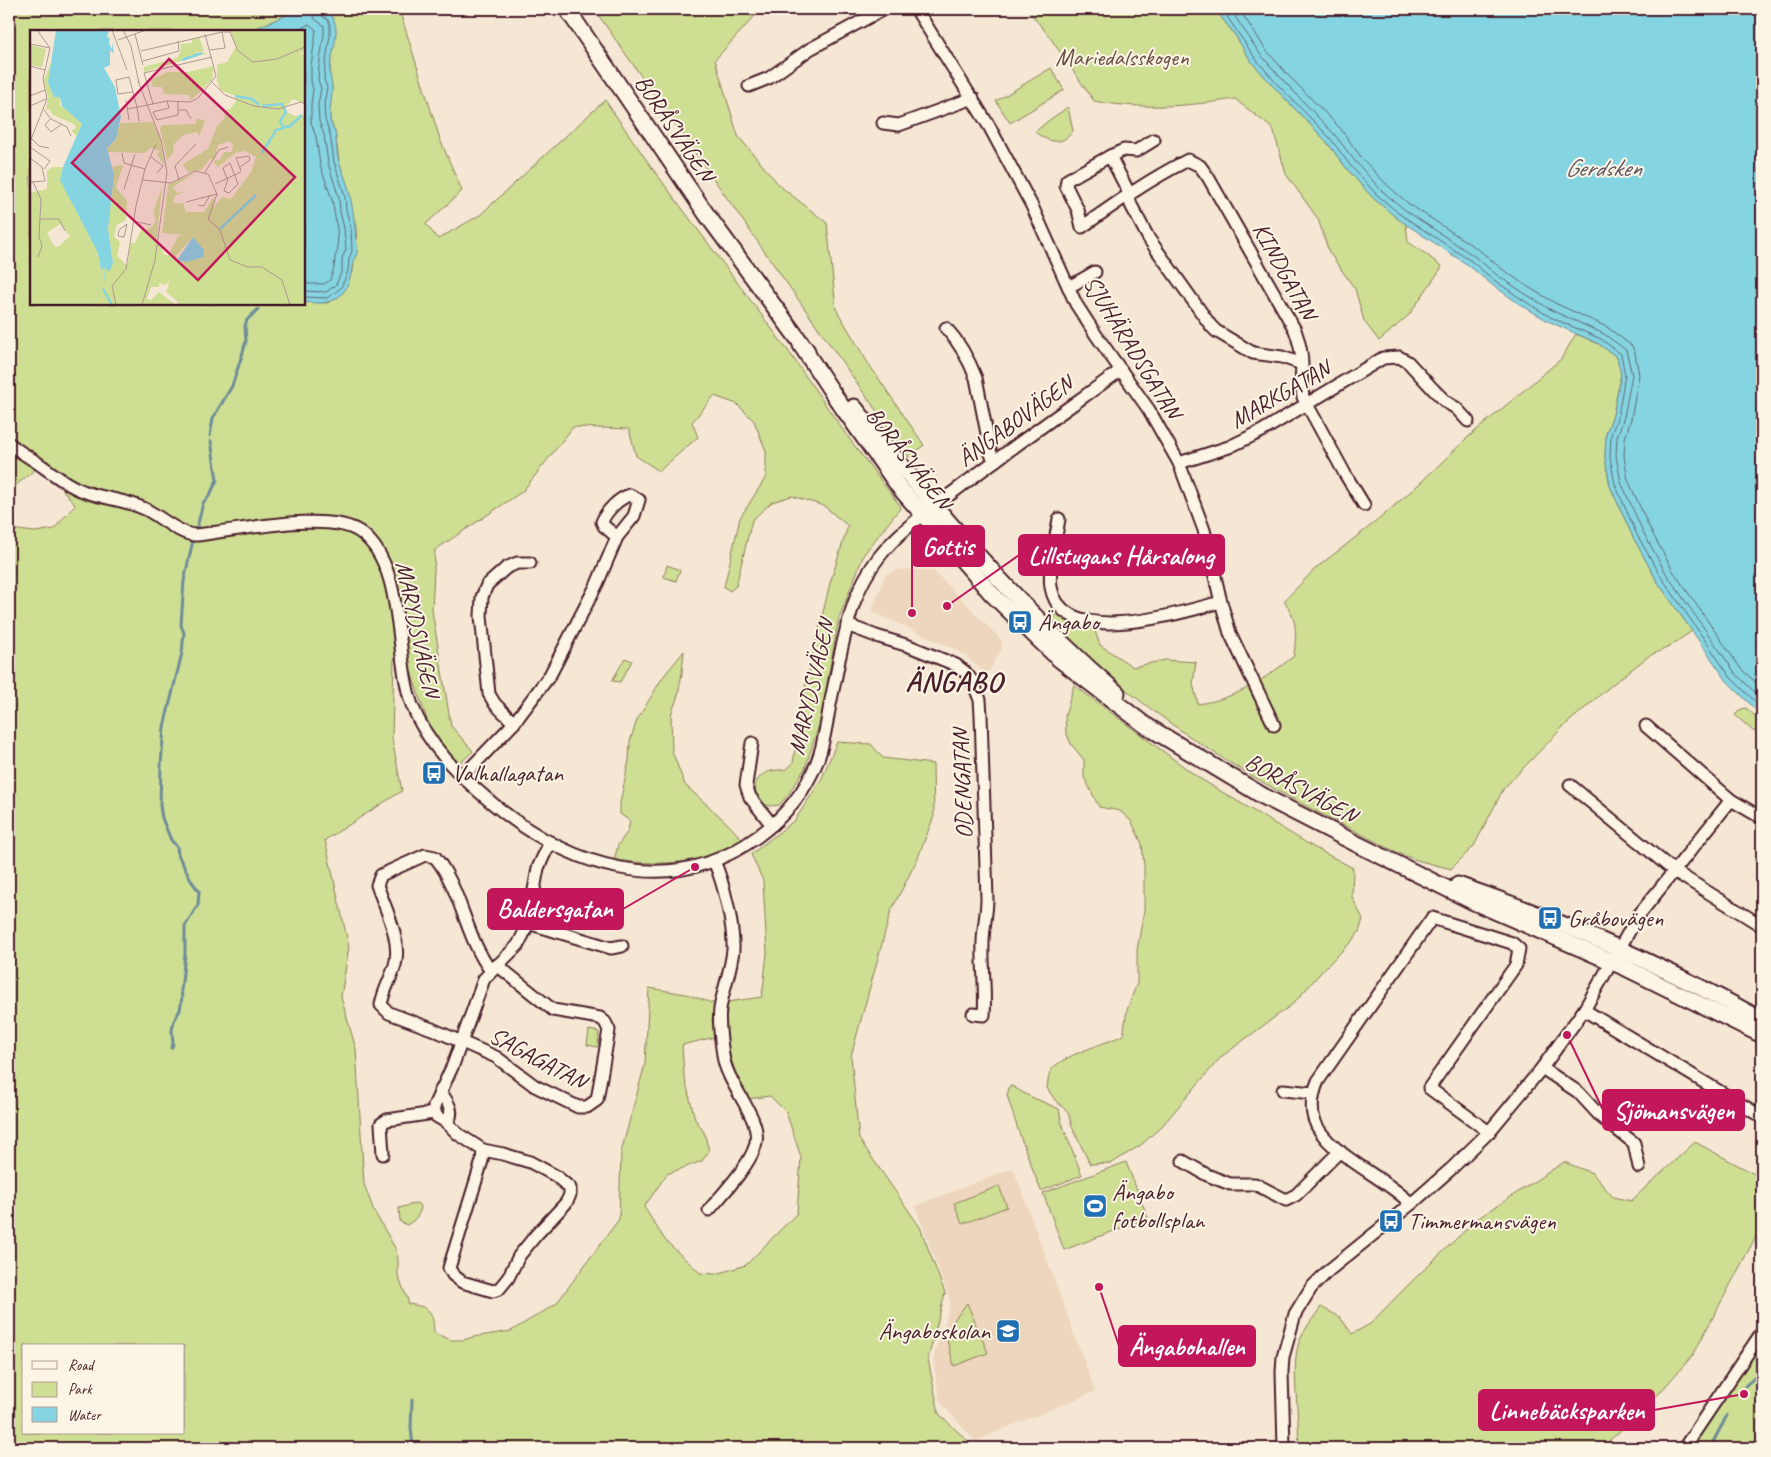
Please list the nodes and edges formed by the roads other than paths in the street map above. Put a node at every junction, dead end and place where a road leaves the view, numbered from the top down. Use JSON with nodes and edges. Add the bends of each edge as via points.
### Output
{"nodes":[{"id":1,"x":567,"y":9,"type":"edge"},
{"id":2,"x":884,"y":9,"type":"edge"},
{"id":3,"x":916,"y":9,"type":"edge"},
{"id":4,"x":749,"y":86,"type":"dead end"},
{"id":5,"x":973,"y":98,"type":"junction"},
{"id":6,"x":883,"y":123,"type":"dead end"},
{"id":7,"x":1154,"y":140,"type":"dead end"},
{"id":8,"x":1110,"y":156,"type":"junction"},
{"id":9,"x":1129,"y":195,"type":"junction"},
{"id":10,"x":1095,"y":272,"type":"dead end"},
{"id":11,"x":1069,"y":288,"type":"junction"},
{"id":12,"x":946,"y":328,"type":"dead end"},
{"id":13,"x":1302,"y":364,"type":"junction"},
{"id":14,"x":1121,"y":370,"type":"junction"},
{"id":15,"x":1307,"y":404,"type":"junction"},
{"id":16,"x":1468,"y":421,"type":"dead end"},
{"id":17,"x":9,"y":443,"type":"edge"},
{"id":18,"x":995,"y":460,"type":"junction"},
{"id":19,"x":1179,"y":463,"type":"junction"},
{"id":20,"x":1364,"y":504,"type":"dead end"},
{"id":21,"x":929,"y":511,"type":"junction"},
{"id":22,"x":1060,"y":519,"type":"dead end"},
{"id":23,"x":617,"y":537,"type":"dead end"},
{"id":24,"x":530,"y":563,"type":"dead end"},
{"id":25,"x":1221,"y":602,"type":"junction"},
{"id":26,"x":847,"y":625,"type":"junction"},
{"id":27,"x":514,"y":723,"type":"junction"},
{"id":28,"x":1274,"y":725,"type":"dead end"},
{"id":29,"x":1646,"y":726,"type":"dead end"},
{"id":30,"x":752,"y":743,"type":"dead end"},
{"id":31,"x":462,"y":777,"type":"junction"},
{"id":32,"x":1570,"y":785,"type":"dead end"},
{"id":33,"x":1731,"y":800,"type":"junction"},
{"id":34,"x":1762,"y":818,"type":"edge"},
{"id":35,"x":772,"y":825,"type":"junction"},
{"id":36,"x":550,"y":842,"type":"junction"},
{"id":37,"x":714,"y":861,"type":"junction"},
{"id":38,"x":1409,"y":869,"type":"junction"},
{"id":39,"x":1674,"y":872,"type":"junction"},
{"id":40,"x":528,"y":922,"type":"junction"},
{"id":41,"x":1762,"y":926,"type":"edge"},
{"id":42,"x":622,"y":946,"type":"dead end"},
{"id":43,"x":1620,"y":948,"type":"junction"},
{"id":44,"x":1611,"y":962,"type":"junction"},
{"id":45,"x":494,"y":968,"type":"junction"},
{"id":46,"x":1584,"y":1010,"type":"junction"},
{"id":47,"x":973,"y":1014,"type":"dead end"},
{"id":48,"x":1762,"y":1020,"type":"edge"},
{"id":49,"x":1762,"y":1035,"type":"edge"},
{"id":50,"x":462,"y":1042,"type":"junction"},
{"id":51,"x":1542,"y":1068,"type":"junction"},
{"id":52,"x":1283,"y":1090,"type":"dead end"},
{"id":53,"x":440,"y":1091,"type":"junction"},
{"id":54,"x":1313,"y":1092,"type":"junction"},
{"id":55,"x":434,"y":1112,"type":"junction"},
{"id":56,"x":1762,"y":1117,"type":"edge"},
{"id":57,"x":446,"y":1122,"type":"junction"},
{"id":58,"x":1489,"y":1132,"type":"junction"},
{"id":59,"x":483,"y":1150,"type":"junction"},
{"id":60,"x":1340,"y":1151,"type":"junction"},
{"id":61,"x":384,"y":1154,"type":"dead end"},
{"id":62,"x":1183,"y":1161,"type":"dead end"},
{"id":63,"x":1639,"y":1167,"type":"dead end"},
{"id":64,"x":1412,"y":1204,"type":"junction"},
{"id":65,"x":709,"y":1210,"type":"dead end"},
{"id":66,"x":1762,"y":1332,"type":"edge"},
{"id":67,"x":1284,"y":1448,"type":"edge"},
{"id":68,"x":1684,"y":1448,"type":"edge"}],
"edges":[{"from":1,"to":21,"type":"main road","name":"BORÅSVÄGEN","via":[[707,215],[801,345]]},
{"from":2,"to":4,"type":"street","via":[[810,49],[770,78]]},
{"from":3,"to":5,"type":"street","name":"SJUHÄRADSGATAN"},
{"from":5,"to":6,"type":"street","via":[[898,125]]},
{"from":5,"to":11,"type":"street","name":"SJUHÄRADSGATAN","via":[[1032,206]]},
{"from":7,"to":8,"type":"street","via":[[1136,151],[1124,150]]},
{"from":8,"to":9,"type":"street"},
{"from":8,"to":9,"type":"street","via":[[1066,182],[1082,227]]},
{"from":9,"to":13,"type":"street","via":[[1149,239],[1216,331],[1253,353]]},
{"from":9,"to":13,"type":"street","name":"KINDGATAN","via":[[1188,160],[1200,166],[1295,330]]},
{"from":10,"to":11,"type":"street"},
{"from":11,"to":14,"type":"street","name":"SJUHÄRADSGATAN","via":[[1076,304]]},
{"from":12,"to":18,"type":"street","via":[[976,378],[991,454]]},
{"from":13,"to":15,"type":"street","name":"KINDGATAN","via":[[1300,384]]},
{"from":14,"to":18,"type":"street","name":"ÄNGABOVÄGEN"},
{"from":14,"to":19,"type":"street","name":"SJUHÄRADSGATAN","via":[[1149,410]]},
{"from":15,"to":16,"type":"street","name":"MARKGATAN","via":[[1384,358],[1399,357]]},
{"from":15,"to":19,"type":"street","name":"MARKGATAN","via":[[1230,447]]},
{"from":15,"to":20,"type":"street","name":"KINDGATAN"},
{"from":17,"to":31,"type":"street","name":"MARYDSVÄGEN","via":[[83,492],[142,507],[189,535],[329,522],[361,532],[374,544],[392,584],[411,704],[424,732]]},
{"from":18,"to":21,"type":"street","name":"ÄNGABOVÄGEN"},
{"from":19,"to":25,"type":"street","name":"SJUHÄRADSGATAN","via":[[1204,530]]},
{"from":21,"to":26,"type":"street","name":"MARYDSVÄGEN","via":[[890,543],[878,558],[858,590]]},
{"from":21,"to":38,"type":"main road","name":"BORÅSVÄGEN","via":[[1081,662],[1175,742],[1263,796]]},
{"from":22,"to":25,"type":"street","via":[[1052,560],[1051,587],[1061,608],[1071,616],[1094,622],[1120,623]]},
{"from":23,"to":27,"type":"street","via":[[597,584],[550,675]]},
{"from":24,"to":27,"type":"street","via":[[517,563],[506,568],[487,585],[482,597],[489,694],[494,704]]},
{"from":25,"to":28,"type":"street","name":"SJUHÄRADSGATAN","via":[[1238,650]]},
{"from":26,"to":35,"type":"street","name":"MARYDSVÄGEN","via":[[825,737],[816,765],[796,799]]},
{"from":26,"to":47,"type":"street","name":"ODENGATAN","via":[[956,665],[973,682],[978,695],[987,899],[983,942],[984,1015]]},
{"from":27,"to":31,"type":"street"},
{"from":29,"to":33,"type":"street"},
{"from":30,"to":35,"type":"street","via":[[746,785],[750,797]]},
{"from":31,"to":36,"type":"street","name":"MARYDSVÄGEN","via":[[496,806]]},
{"from":32,"to":39,"type":"street"},
{"from":33,"to":34,"type":"street"},
{"from":33,"to":39,"type":"street"},
{"from":35,"to":37,"type":"street","name":"MARYDSVÄGEN","via":[[742,847]]},
{"from":36,"to":37,"type":"street","name":"MARYDSVÄGEN","via":[[584,859],[643,872],[672,871]]},
{"from":36,"to":40,"type":"street","via":[[538,868]]},
{"from":37,"to":65,"type":"street","via":[[727,904],[733,940],[720,1016],[724,1060],[757,1132],[753,1153]]},
{"from":38,"to":43,"type":"main road","name":"BORÅSVÄGEN","via":[[1550,918]]},
{"from":38,"to":44,"type":"main road","name":"BORÅSVÄGEN","via":[[1474,902]]},
{"from":39,"to":41,"type":"street"},
{"from":39,"to":43,"type":"street","via":[[1638,916]]},
{"from":40,"to":42,"type":"street","via":[[611,948]]},
{"from":40,"to":45,"type":"street","via":[[518,945]]},
{"from":43,"to":44,"type":"street"},
{"from":43,"to":48,"type":"main road","name":"BORÅSVÄGEN"},
{"from":44,"to":46,"type":"street"},
{"from":44,"to":49,"type":"main road","name":"BORÅSVÄGEN"},
{"from":45,"to":50,"type":"street","via":[[484,979]]},
{"from":45,"to":50,"type":"street","name":"SAGAGATAN","via":[[553,1010],[600,1018],[606,1022],[610,1030],[597,1100],[587,1107],[578,1106],[535,1086],[496,1057]]},
{"from":45,"to":50,"type":"street","via":[[483,960],[457,895],[442,864],[435,857],[425,855],[381,875],[376,885],[395,936],[396,963],[381,1005],[389,1013]]},
{"from":46,"to":51,"type":"street"},
{"from":46,"to":56,"type":"street"},
{"from":50,"to":53,"type":"street"},
{"from":51,"to":58,"type":"street"},
{"from":51,"to":63,"type":"street","via":[[1578,1092],[1601,1117],[1634,1143]]},
{"from":52,"to":54,"type":"street"},
{"from":53,"to":55,"type":"street"},
{"from":53,"to":57,"type":"street","via":[[452,1114]]},
{"from":54,"to":58,"type":"street","via":[[1432,918],[1512,943],[1519,949],[1516,965],[1429,1088]]},
{"from":54,"to":60,"type":"street","via":[[1313,1118],[1323,1136]]},
{"from":55,"to":57,"type":"street"},
{"from":55,"to":61,"type":"street","via":[[386,1120],[381,1124]]},
{"from":57,"to":59,"type":"street"},
{"from":58,"to":64,"type":"street"},
{"from":59,"to":59,"type":"street","via":[[530,1162],[570,1188],[566,1203],[519,1256],[500,1289],[493,1291],[462,1282],[449,1268]]},
{"from":60,"to":62,"type":"street","via":[[1296,1195],[1286,1200],[1255,1184],[1230,1184]]},
{"from":60,"to":64,"type":"street"},
{"from":64,"to":67,"type":"street","via":[[1319,1278],[1295,1314],[1282,1372]]},
{"from":66,"to":68,"type":"street"}]}
